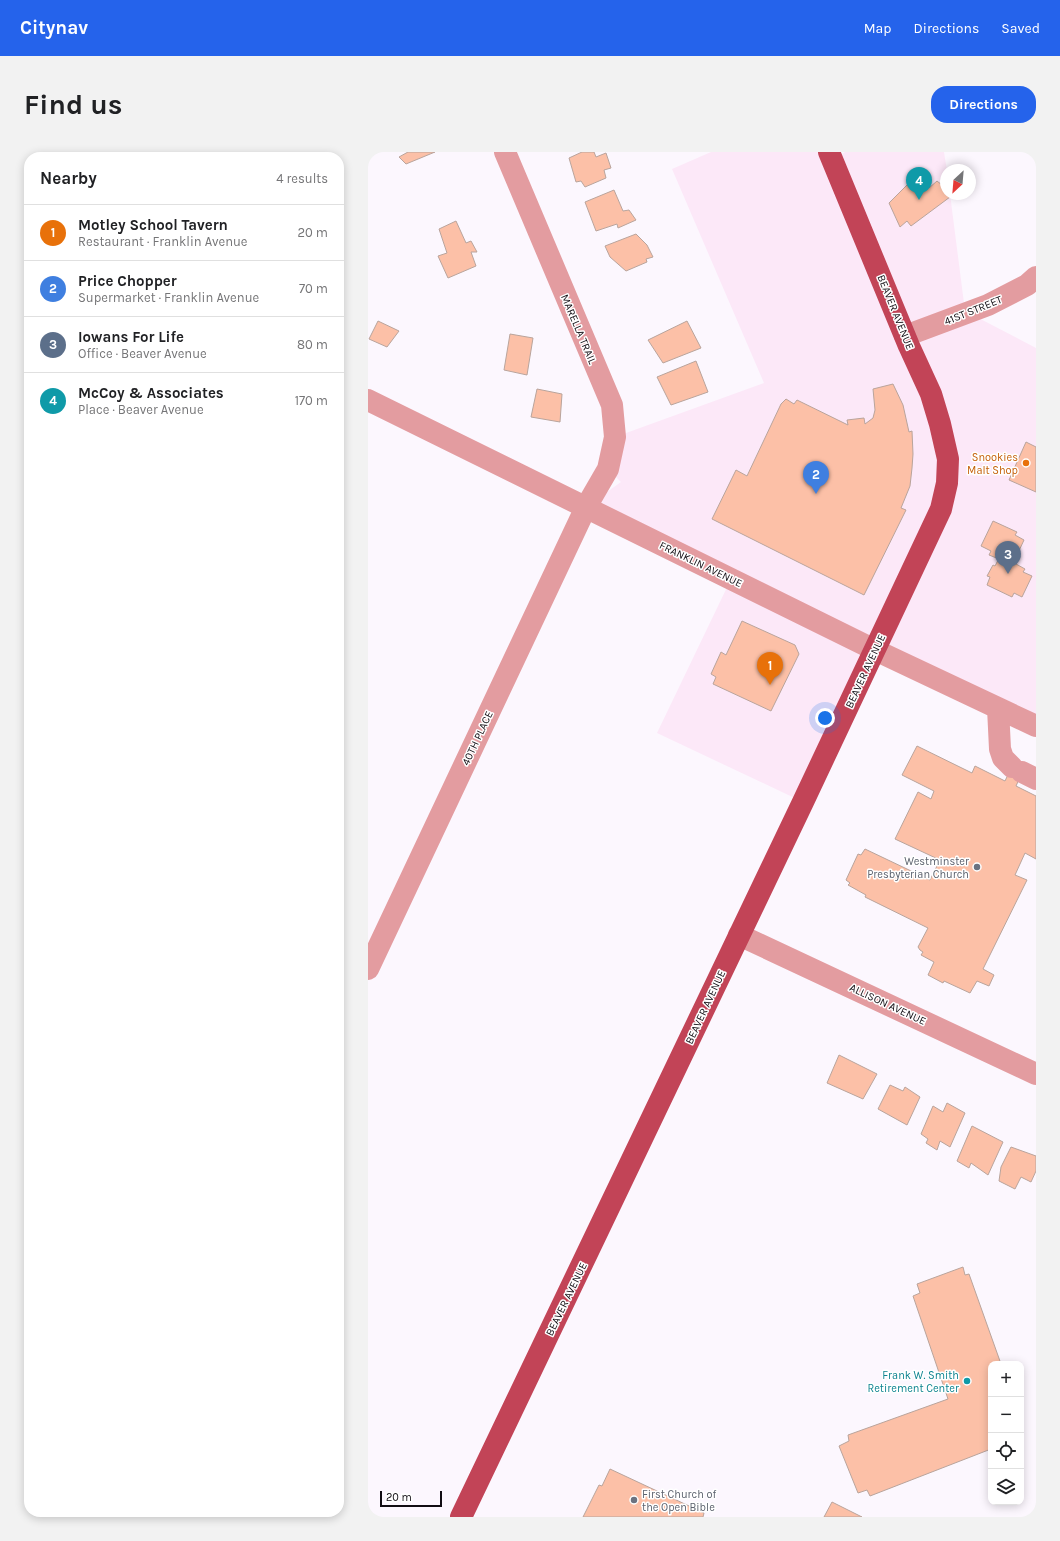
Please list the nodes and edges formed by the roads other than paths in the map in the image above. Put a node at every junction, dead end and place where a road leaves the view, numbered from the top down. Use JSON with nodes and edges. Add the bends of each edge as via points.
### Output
{"nodes":[{"id":1,"x":505,"y":152,"type":"edge"},
{"id":2,"x":829,"y":152,"type":"edge"},
{"id":3,"x":1036,"y":277,"type":"edge"},
{"id":4,"x":905,"y":336,"type":"junction"},
{"id":5,"x":368,"y":400,"type":"edge"},
{"id":6,"x":586,"y":507,"type":"junction"},
{"id":7,"x":875,"y":650,"type":"junction"},
{"id":8,"x":998,"y":708,"type":"junction"},
{"id":9,"x":1036,"y":726,"type":"edge"},
{"id":10,"x":1023,"y":773,"type":"edge"},
{"id":11,"x":740,"y":935,"type":"junction"},
{"id":12,"x":368,"y":969,"type":"edge"},
{"id":13,"x":1036,"y":1074,"type":"edge"},
{"id":14,"x":461,"y":1517,"type":"edge"}],
"edges":[{"from":1,"to":6,"type":"street","name":"MARELLA TRAIL","via":[[612,405],[615,437],[608,468]]},
{"from":2,"to":4,"type":"main road","name":"BEAVER AVENUE"},
{"from":3,"to":4,"type":"street","name":"41ST STREET","via":[[1027,285],[988,305]]},
{"from":4,"to":7,"type":"main road","name":"BEAVER AVENUE","via":[[931,394],[945,443],[948,459],[947,485],[941,509]]},
{"from":5,"to":6,"type":"street","name":"FRANKLIN AVENUE"},
{"from":6,"to":7,"type":"street","name":"FRANKLIN AVENUE"},
{"from":6,"to":12,"type":"street","name":"40TH PLACE"},
{"from":7,"to":8,"type":"street","name":"FRANKLIN AVENUE"},
{"from":7,"to":11,"type":"main road","name":"BEAVER AVENUE"},
{"from":8,"to":9,"type":"street","name":"FRANKLIN AVENUE"},
{"from":8,"to":10,"type":"street","via":[[1000,749],[1003,758]]},
{"from":11,"to":13,"type":"street","name":"ALLISON AVENUE"},
{"from":11,"to":14,"type":"main road","name":"BEAVER AVENUE"}]}
